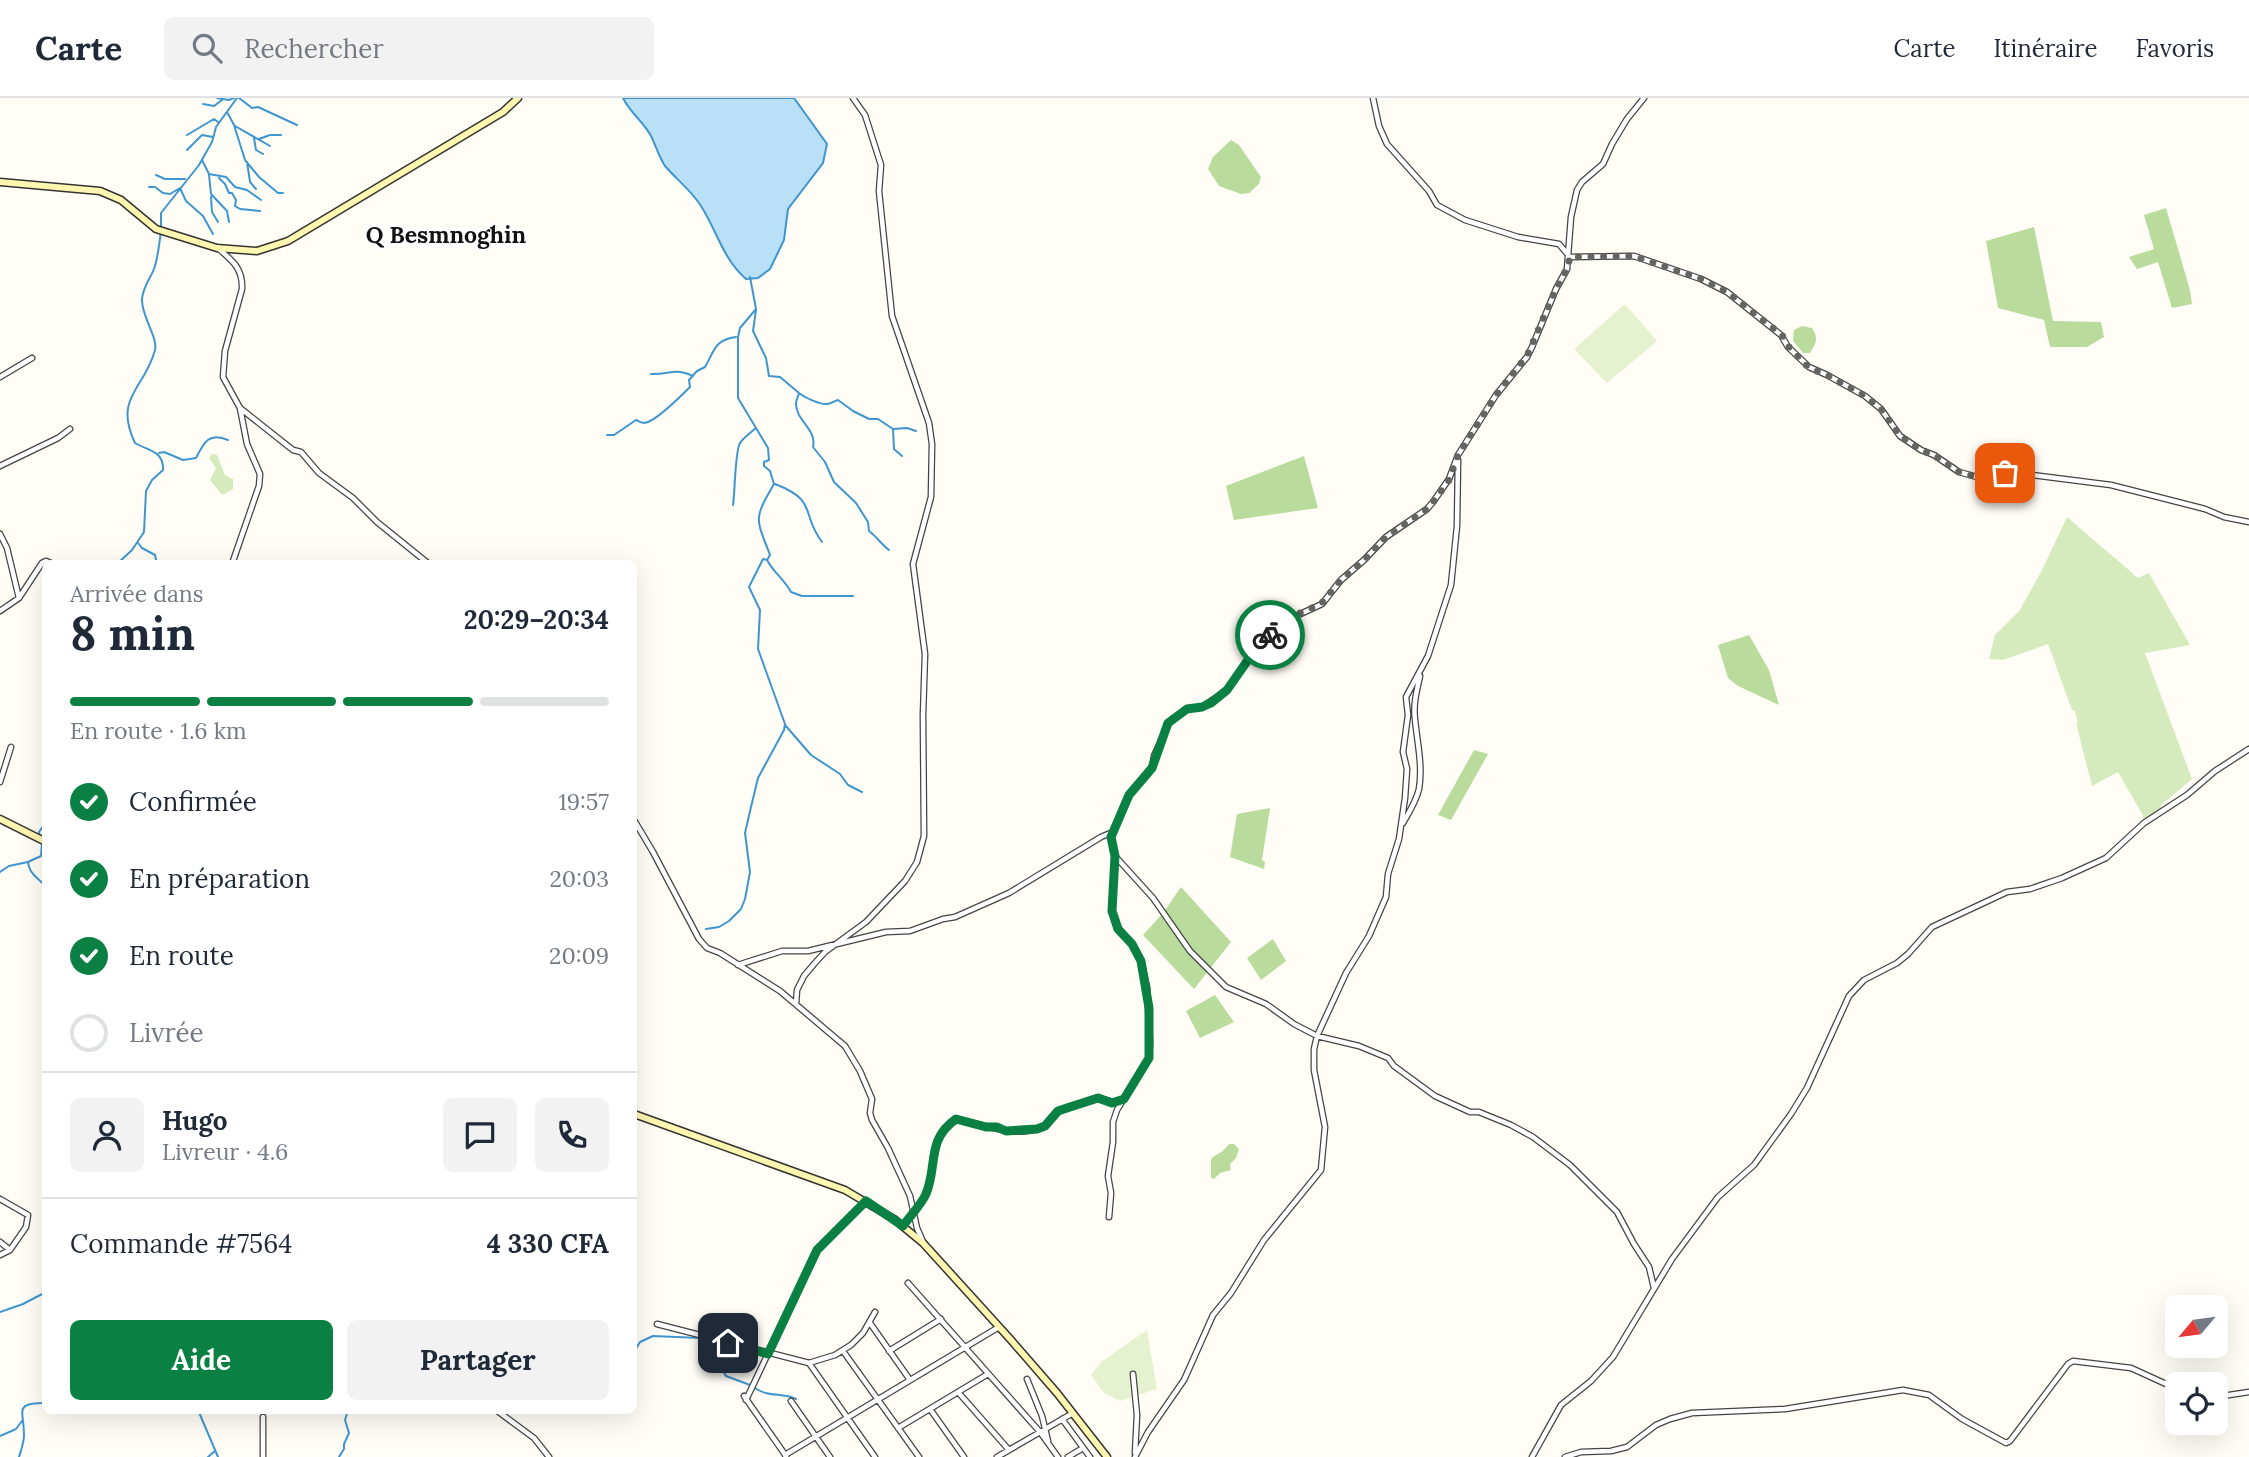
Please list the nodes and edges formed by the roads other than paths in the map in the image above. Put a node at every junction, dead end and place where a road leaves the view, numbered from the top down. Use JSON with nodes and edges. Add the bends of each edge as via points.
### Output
{"nodes":[{"id":1,"x":518,"y":98,"type":"edge"},
{"id":2,"x":853,"y":98,"type":"edge"},
{"id":3,"x":1373,"y":98,"type":"edge"},
{"id":4,"x":1644,"y":98,"type":"edge"},
{"id":5,"x":0,"y":182,"type":"edge"},
{"id":6,"x":217,"y":248,"type":"junction"},
{"id":7,"x":1570,"y":257,"type":"junction"},
{"id":8,"x":32,"y":358,"type":"dead end"},
{"id":9,"x":0,"y":377,"type":"edge"},
{"id":10,"x":240,"y":408,"type":"junction"},
{"id":11,"x":70,"y":429,"type":"dead end"},
{"id":12,"x":1458,"y":455,"type":"junction"},
{"id":13,"x":0,"y":466,"type":"edge"},
{"id":14,"x":2249,"y":522,"type":"edge"},
{"id":15,"x":0,"y":534,"type":"edge"},
{"id":16,"x":9,"y":557,"type":"junction"},
{"id":17,"x":0,"y":560,"type":"edge"},
{"id":18,"x":233,"y":560,"type":"edge"},
{"id":19,"x":424,"y":560,"type":"edge"},
{"id":20,"x":42,"y":563,"type":"edge"},
{"id":21,"x":19,"y":598,"type":"junction"},
{"id":22,"x":0,"y":611,"type":"edge"},
{"id":23,"x":1421,"y":671,"type":"junction"},
{"id":24,"x":11,"y":747,"type":"dead end"},
{"id":25,"x":2249,"y":749,"type":"edge"},
{"id":26,"x":0,"y":782,"type":"edge"},
{"id":27,"x":0,"y":819,"type":"edge"},
{"id":28,"x":637,"y":825,"type":"edge"},
{"id":29,"x":1401,"y":828,"type":"junction"},
{"id":30,"x":1114,"y":832,"type":"junction"},
{"id":31,"x":42,"y":840,"type":"edge"},
{"id":32,"x":1115,"y":856,"type":"junction"},
{"id":33,"x":837,"y":944,"type":"junction"},
{"id":34,"x":738,"y":965,"type":"junction"},
{"id":35,"x":796,"y":1004,"type":"junction"},
{"id":36,"x":1317,"y":1036,"type":"junction"},
{"id":37,"x":1124,"y":1099,"type":"junction"},
{"id":38,"x":637,"y":1115,"type":"edge"},
{"id":39,"x":0,"y":1199,"type":"edge"},
{"id":40,"x":866,"y":1201,"type":"junction"},
{"id":41,"x":913,"y":1211,"type":"junction"},
{"id":42,"x":1109,"y":1217,"type":"dead end"},
{"id":43,"x":903,"y":1226,"type":"junction"},
{"id":44,"x":0,"y":1242,"type":"edge"},
{"id":45,"x":923,"y":1243,"type":"junction"},
{"id":46,"x":10,"y":1250,"type":"junction"},
{"id":47,"x":0,"y":1255,"type":"edge"},
{"id":48,"x":908,"y":1283,"type":"dead end"},
{"id":49,"x":1654,"y":1289,"type":"junction"},
{"id":50,"x":874,"y":1312,"type":"dead end"},
{"id":51,"x":941,"y":1320,"type":"junction"},
{"id":52,"x":870,"y":1323,"type":"junction"},
{"id":53,"x":657,"y":1324,"type":"dead end"},
{"id":54,"x":999,"y":1326,"type":"junction"},
{"id":55,"x":965,"y":1347,"type":"junction"},
{"id":56,"x":843,"y":1351,"type":"junction"},
{"id":57,"x":889,"y":1351,"type":"junction"},
{"id":58,"x":768,"y":1354,"type":"junction"},
{"id":59,"x":809,"y":1363,"type":"junction"},
{"id":60,"x":988,"y":1374,"type":"junction"},
{"id":61,"x":1133,"y":1374,"type":"dead end"},
{"id":62,"x":1027,"y":1379,"type":"dead end"},
{"id":63,"x":910,"y":1380,"type":"junction"},
{"id":64,"x":2165,"y":1384,"type":"edge"},
{"id":65,"x":958,"y":1392,"type":"junction"},
{"id":66,"x":2249,"y":1392,"type":"edge"},
{"id":67,"x":2228,"y":1395,"type":"edge"},
{"id":68,"x":878,"y":1400,"type":"junction"},
{"id":69,"x":791,"y":1401,"type":"dead end"},
{"id":70,"x":930,"y":1409,"type":"junction"},
{"id":71,"x":1073,"y":1413,"type":"junction"},
{"id":72,"x":501,"y":1414,"type":"edge"},
{"id":73,"x":263,"y":1417,"type":"dead end"},
{"id":74,"x":848,"y":1418,"type":"junction"},
{"id":75,"x":1062,"y":1419,"type":"junction"},
{"id":76,"x":898,"y":1428,"type":"junction"},
{"id":77,"x":1042,"y":1431,"type":"junction"},
{"id":78,"x":816,"y":1437,"type":"junction"},
{"id":79,"x":1083,"y":1448,"type":"junction"},
{"id":80,"x":1009,"y":1450,"type":"junction"},
{"id":81,"x":786,"y":1456,"type":"edge"},
{"id":82,"x":263,"y":1457,"type":"edge"},
{"id":83,"x":549,"y":1457,"type":"edge"},
{"id":84,"x":830,"y":1457,"type":"edge"},
{"id":85,"x":875,"y":1457,"type":"edge"},
{"id":86,"x":919,"y":1457,"type":"edge"},
{"id":87,"x":964,"y":1457,"type":"edge"},
{"id":88,"x":997,"y":1457,"type":"edge"},
{"id":89,"x":1056,"y":1457,"type":"edge"},
{"id":90,"x":1068,"y":1457,"type":"edge"},
{"id":91,"x":1090,"y":1457,"type":"edge"},
{"id":92,"x":1107,"y":1457,"type":"edge"},
{"id":93,"x":1135,"y":1457,"type":"edge"},
{"id":94,"x":1532,"y":1457,"type":"edge"},
{"id":95,"x":1565,"y":1457,"type":"edge"}],
"edges":[{"from":1,"to":6,"type":"street","via":[[503,112],[288,241],[257,251]]},
{"from":2,"to":33,"type":"street","via":[[865,115],[881,165],[879,191],[892,316],[929,423],[933,482],[913,564],[925,654],[924,836],[917,862],[905,881],[866,922]]},
{"from":3,"to":7,"type":"street","via":[[1387,144],[1437,205],[1465,220],[1518,237],[1559,244]]},
{"from":4,"to":7,"type":"street","via":[[1603,164],[1577,190]]},
{"from":5,"to":6,"type":"street","via":[[100,191],[121,200],[160,230]]},
{"from":6,"to":10,"type":"street","via":[[240,269],[242,278],[222,365],[223,377]]},
{"from":7,"to":12,"type":"street","via":[[1527,356]]},
{"from":7,"to":14,"type":"street","via":[[1634,256],[1727,292],[1782,335],[1809,368],[1865,396],[1900,436],[1959,472],[1994,478],[2018,471],[2110,485]]},
{"from":8,"to":9,"type":"street"},
{"from":10,"to":18,"type":"street","via":[[247,444],[260,474]]},
{"from":10,"to":19,"type":"street","via":[[301,452],[319,473]]},
{"from":11,"to":13,"type":"street"},
{"from":12,"to":23,"type":"street","via":[[1451,584]]},
{"from":12,"to":30,"type":"street","via":[[1449,480],[1427,509],[1386,537],[1321,604],[1283,622],[1257,647],[1227,690],[1168,723],[1152,768],[1129,795]]},
{"from":15,"to":16,"type":"street"},
{"from":16,"to":17,"type":"street"},
{"from":16,"to":21,"type":"street"},
{"from":20,"to":21,"type":"street"},
{"from":21,"to":22,"type":"street"},
{"from":23,"to":29,"type":"street","via":[[1415,717],[1419,789]]},
{"from":23,"to":29,"type":"street","via":[[1406,697],[1403,752],[1407,769]]},
{"from":24,"to":26,"type":"street"},
{"from":25,"to":49,"type":"street","via":[[2144,823],[2106,858],[1950,917],[1926,932],[1898,963],[1855,987],[1791,1114],[1754,1166],[1718,1197]]},
{"from":27,"to":31,"type":"street"},
{"from":28,"to":34,"type":"street","via":[[699,939]]},
{"from":29,"to":36,"type":"street","via":[[1377,921]]},
{"from":30,"to":32,"type":"street"},
{"from":30,"to":33,"type":"street","via":[[1009,893],[955,917],[910,931]]},
{"from":32,"to":36,"type":"street","via":[[1213,976]]},
{"from":32,"to":37,"type":"street","via":[[1112,911],[1141,961],[1149,1008],[1149,1058]]},
{"from":33,"to":34,"type":"street","via":[[782,951]]},
{"from":33,"to":35,"type":"street","via":[[804,976]]},
{"from":34,"to":35,"type":"street"},
{"from":35,"to":41,"type":"street","via":[[845,1046],[860,1071],[872,1099],[872,1120]]},
{"from":36,"to":49,"type":"street","via":[[1388,1058],[1435,1096],[1470,1112],[1494,1116],[1561,1157],[1617,1212],[1649,1267]]},
{"from":36,"to":93,"type":"street","via":[[1314,1070],[1325,1127],[1321,1170],[1264,1240],[1213,1315],[1184,1380]]},
{"from":37,"to":41,"type":"street","via":[[1112,1103],[1098,1098],[1058,1111],[1037,1129],[1006,1131],[956,1119],[935,1142],[931,1179],[925,1197]]},
{"from":37,"to":42,"type":"street","via":[[1113,1122]]},
{"from":38,"to":40,"type":"street","via":[[845,1189]]},
{"from":39,"to":46,"type":"street","via":[[28,1216]]},
{"from":40,"to":43,"type":"street"},
{"from":40,"to":58,"type":"street","via":[[817,1250]]},
{"from":41,"to":43,"type":"street"},
{"from":41,"to":45,"type":"street"},
{"from":43,"to":45,"type":"street"},
{"from":44,"to":46,"type":"street"},
{"from":45,"to":54,"type":"street"},
{"from":46,"to":47,"type":"street"},
{"from":48,"to":51,"type":"street"},
{"from":49,"to":94,"type":"street","via":[[1613,1357],[1561,1405]]},
{"from":50,"to":52,"type":"street"},
{"from":51,"to":55,"type":"street"},
{"from":51,"to":57,"type":"street"},
{"from":52,"to":56,"type":"street"},
{"from":52,"to":57,"type":"street"},
{"from":53,"to":58,"type":"street"},
{"from":54,"to":55,"type":"street"},
{"from":54,"to":71,"type":"street"},
{"from":55,"to":60,"type":"street"},
{"from":55,"to":63,"type":"street"},
{"from":56,"to":59,"type":"street"},
{"from":56,"to":68,"type":"street"},
{"from":57,"to":63,"type":"street"},
{"from":58,"to":59,"type":"street"},
{"from":58,"to":81,"type":"street","via":[[745,1398]]},
{"from":59,"to":74,"type":"street"},
{"from":60,"to":65,"type":"street"},
{"from":60,"to":77,"type":"street"},
{"from":61,"to":93,"type":"street"},
{"from":62,"to":77,"type":"street","via":[[1039,1406]]},
{"from":63,"to":68,"type":"street"},
{"from":64,"to":95,"type":"street","via":[[2131,1368],[2073,1361],[2006,1443],[1929,1395],[1903,1390],[1785,1409],[1692,1413],[1656,1425],[1627,1447]]},
{"from":65,"to":70,"type":"street"},
{"from":65,"to":80,"type":"street"},
{"from":66,"to":67,"type":"street"},
{"from":68,"to":74,"type":"street"},
{"from":68,"to":76,"type":"street"},
{"from":69,"to":78,"type":"street"},
{"from":70,"to":76,"type":"street"},
{"from":70,"to":87,"type":"street"},
{"from":71,"to":75,"type":"street"},
{"from":71,"to":92,"type":"street"},
{"from":72,"to":83,"type":"street","via":[[534,1438]]},
{"from":73,"to":82,"type":"street"},
{"from":74,"to":78,"type":"street"},
{"from":74,"to":85,"type":"street"},
{"from":75,"to":77,"type":"street"},
{"from":75,"to":79,"type":"street"},
{"from":76,"to":86,"type":"street"},
{"from":77,"to":80,"type":"street"},
{"from":77,"to":89,"type":"street"},
{"from":78,"to":81,"type":"street"},
{"from":78,"to":84,"type":"street"},
{"from":79,"to":90,"type":"street"},
{"from":79,"to":91,"type":"street"},
{"from":80,"to":88,"type":"street"}]}
